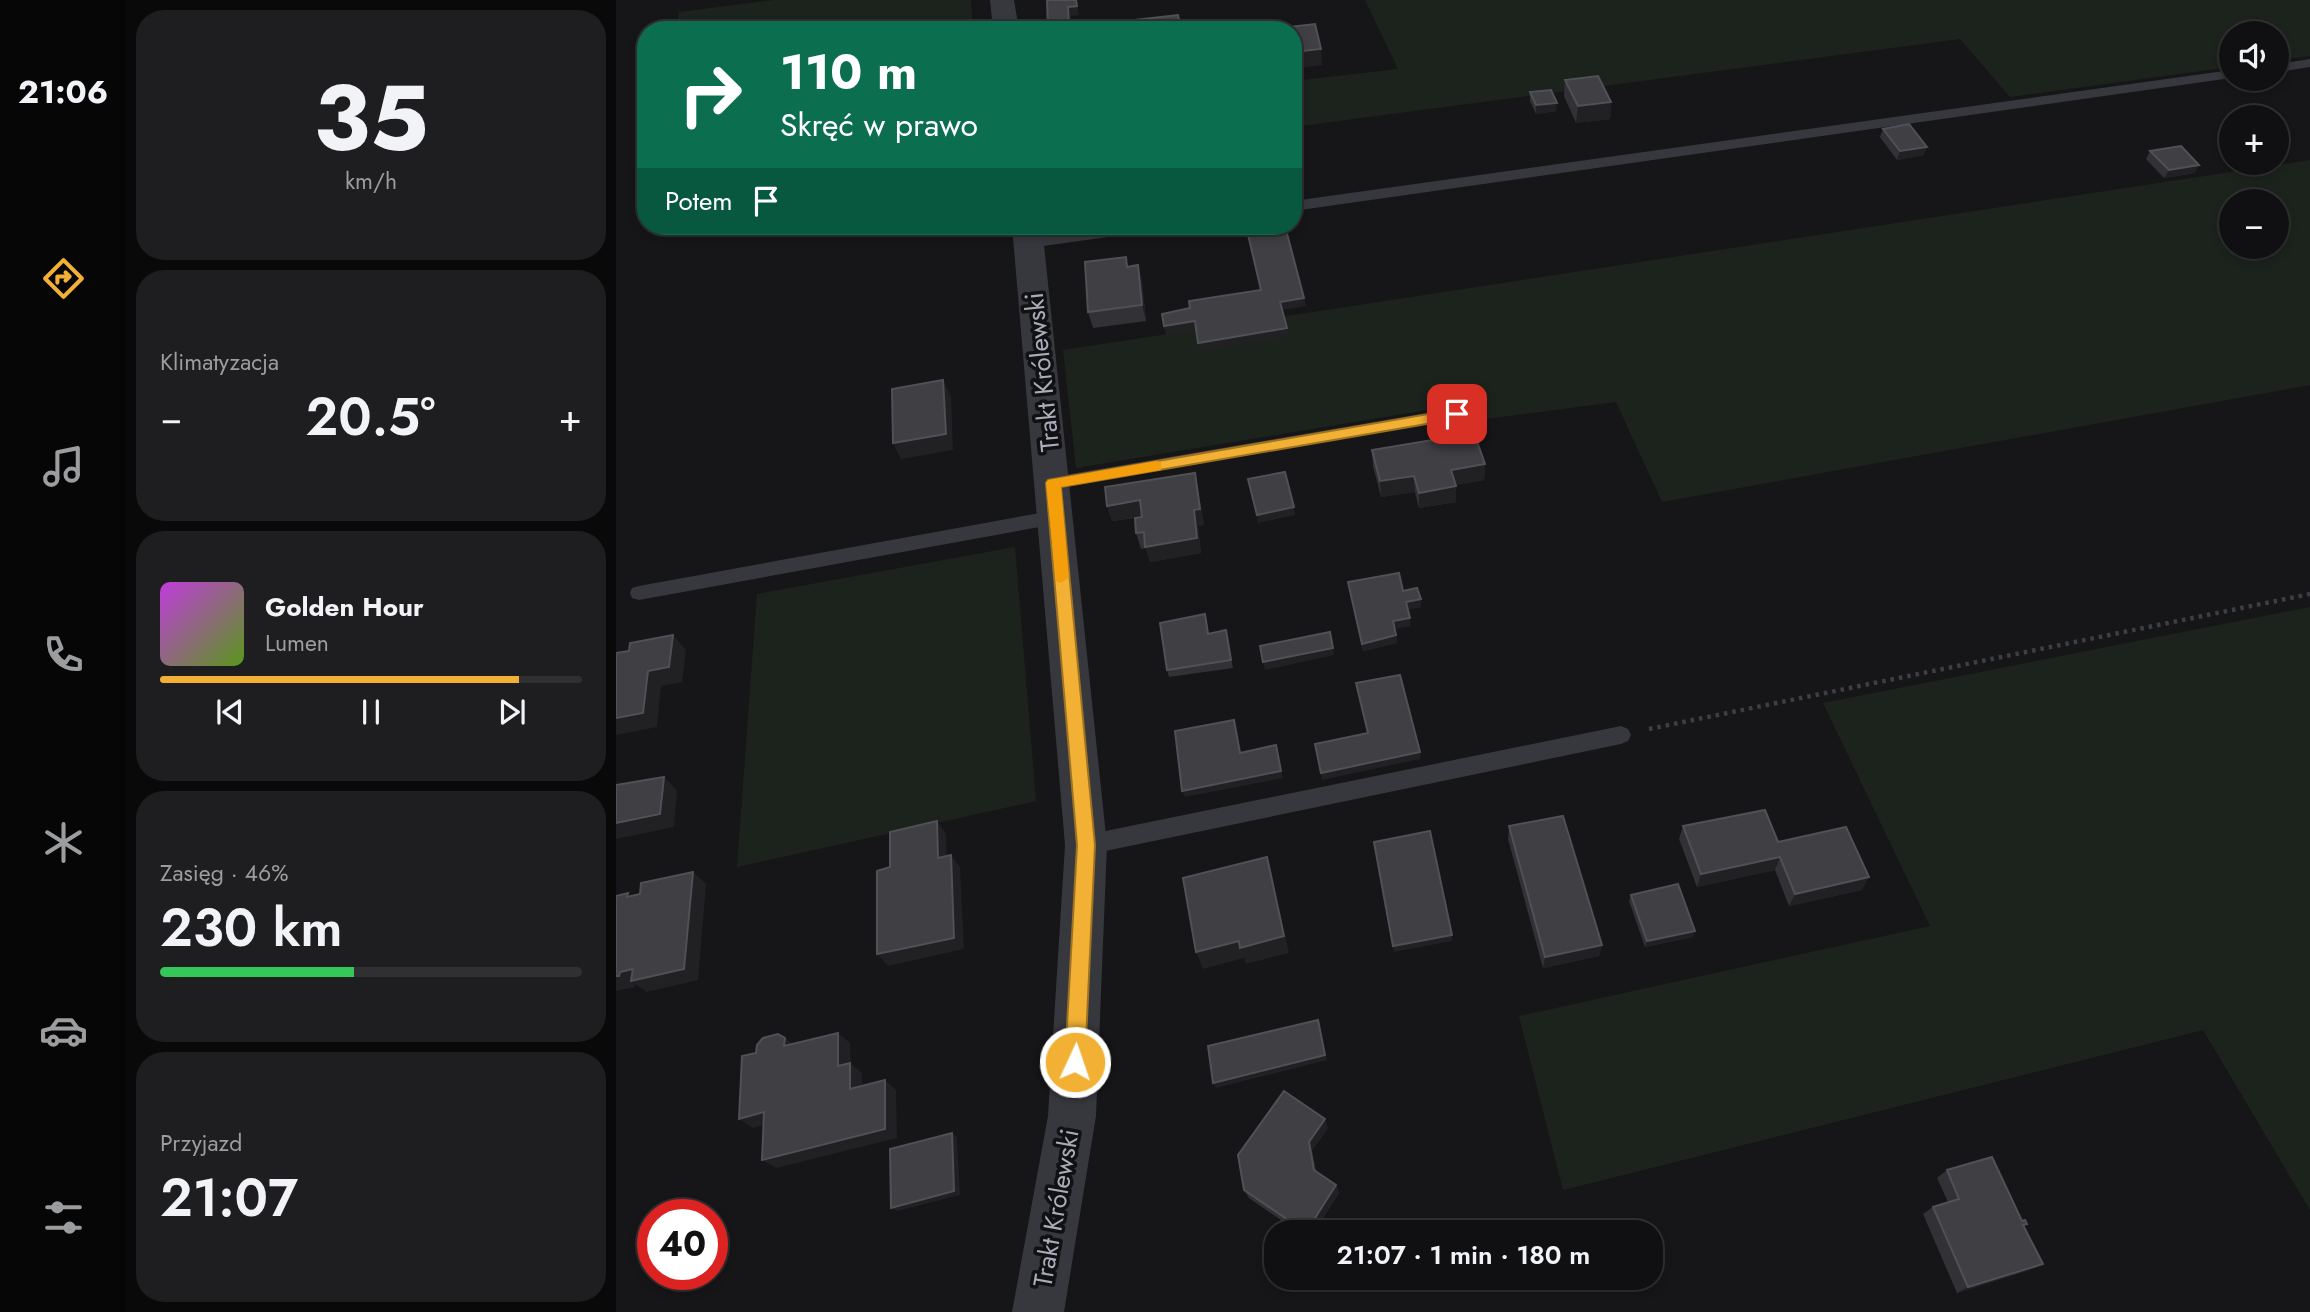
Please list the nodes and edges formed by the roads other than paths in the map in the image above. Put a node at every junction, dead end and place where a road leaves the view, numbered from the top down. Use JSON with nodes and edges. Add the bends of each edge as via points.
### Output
{"nodes":[{"id":1,"x":1002,"y":0,"type":"edge"},
{"id":2,"x":1005,"y":21,"type":"edge"},
{"id":3,"x":2310,"y":63,"type":"edge"},
{"id":4,"x":2289,"y":66,"type":"edge"},
{"id":5,"x":2219,"y":76,"type":"edge"},
{"id":6,"x":1302,"y":205,"type":"edge"},
{"id":7,"x":1028,"y":235,"type":"edge"},
{"id":8,"x":1457,"y":414,"type":"dead end"},
{"id":9,"x":1055,"y":500,"type":"junction"},
{"id":10,"x":639,"y":593,"type":"dead end"},
{"id":11,"x":1621,"y":735,"type":"road end"},
{"id":12,"x":1086,"y":845,"type":"junction"},
{"id":13,"x":1038,"y":1312,"type":"edge"}],
"edges":[{"from":1,"to":2,"type":"street"},
{"from":3,"to":4,"type":"lane"},
{"from":5,"to":6,"type":"lane"},
{"from":7,"to":9,"type":"street","name":"Trakt Królewski"},
{"from":8,"to":9,"type":"lane"},
{"from":9,"to":10,"type":"lane"},
{"from":9,"to":12,"type":"street","name":"Trakt Królewski"},
{"from":11,"to":12,"type":"lane"},
{"from":12,"to":13,"type":"street","name":"Trakt Królewski","via":[[1072,1116]]}]}
